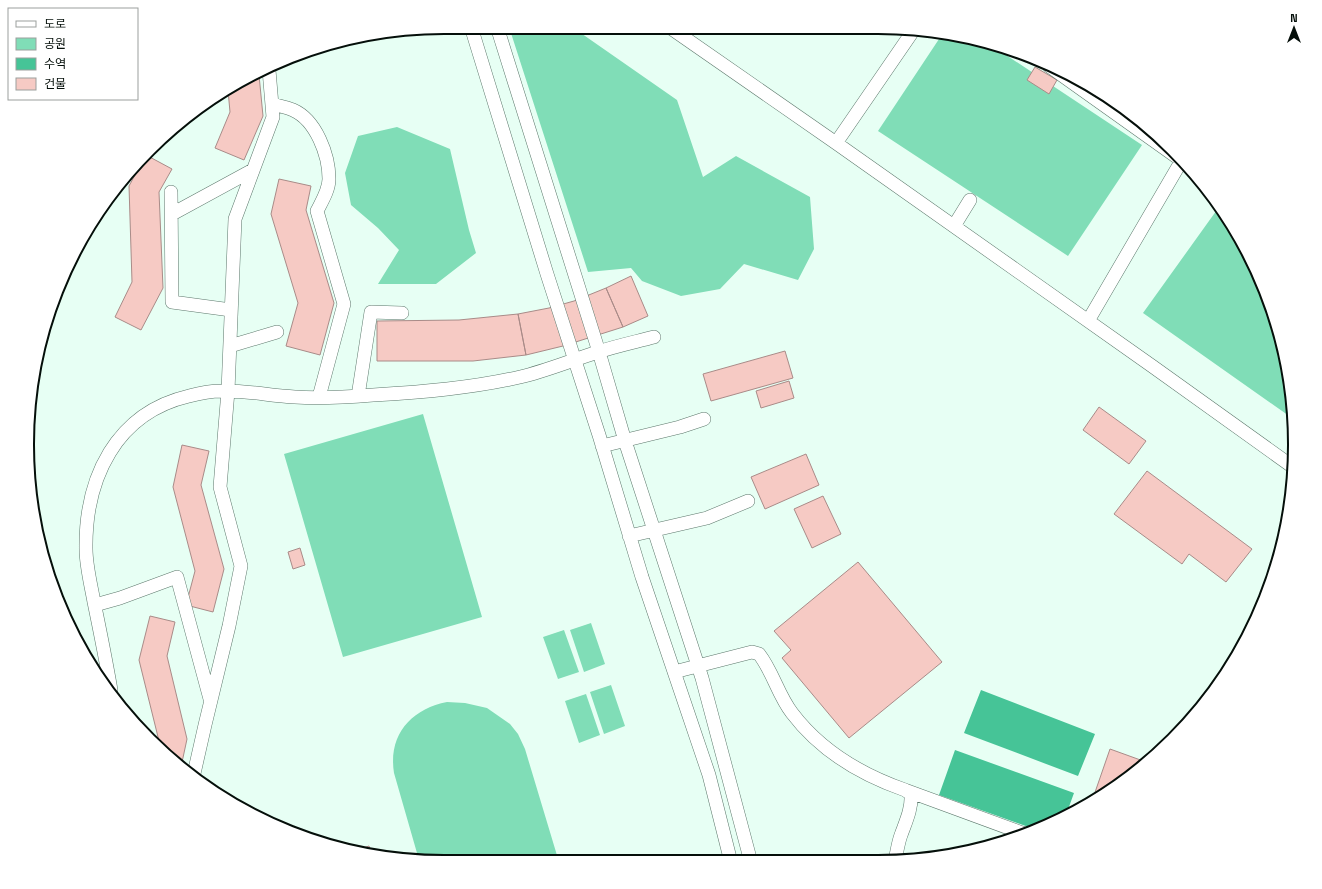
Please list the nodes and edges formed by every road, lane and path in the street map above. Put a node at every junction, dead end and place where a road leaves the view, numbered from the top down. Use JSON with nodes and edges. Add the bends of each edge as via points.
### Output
{"nodes":[{"id":1,"x":473,"y":34,"type":"edge"},
{"id":2,"x":499,"y":34,"type":"edge"},
{"id":3,"x":681,"y":34,"type":"edge"},
{"id":4,"x":909,"y":36,"type":"edge"},
{"id":5,"x":269,"y":73,"type":"edge"},
{"id":6,"x":1077,"y":86,"type":"edge"},
{"id":7,"x":272,"y":104,"type":"junction"},
{"id":8,"x":1148,"y":136,"type":"edge"},
{"id":9,"x":836,"y":142,"type":"junction"},
{"id":10,"x":1179,"y":166,"type":"edge"},
{"id":11,"x":253,"y":170,"type":"junction"},
{"id":12,"x":171,"y":192,"type":"dead end"},
{"id":13,"x":970,"y":200,"type":"dead end"},
{"id":14,"x":172,"y":214,"type":"junction"},
{"id":15,"x":954,"y":226,"type":"junction"},
{"id":16,"x":232,"y":310,"type":"junction"},
{"id":17,"x":402,"y":312,"type":"dead end"},
{"id":18,"x":1088,"y":321,"type":"junction"},
{"id":19,"x":277,"y":332,"type":"dead end"},
{"id":20,"x":654,"y":337,"type":"dead end"},
{"id":21,"x":230,"y":346,"type":"junction"},
{"id":22,"x":599,"y":352,"type":"junction"},
{"id":23,"x":574,"y":360,"type":"junction"},
{"id":24,"x":228,"y":391,"type":"junction"},
{"id":25,"x":358,"y":396,"type":"junction"},
{"id":26,"x":320,"y":397,"type":"junction"},
{"id":27,"x":704,"y":419,"type":"dead end"},
{"id":28,"x":625,"y":441,"type":"junction"},
{"id":29,"x":602,"y":446,"type":"junction"},
{"id":30,"x":1287,"y":463,"type":"edge"},
{"id":31,"x":748,"y":501,"type":"dead end"},
{"id":32,"x":654,"y":531,"type":"junction"},
{"id":33,"x":629,"y":536,"type":"junction"},
{"id":34,"x":95,"y":605,"type":"junction"},
{"id":35,"x":698,"y":666,"type":"junction"},
{"id":36,"x":674,"y":672,"type":"junction"},
{"id":37,"x":109,"y":681,"type":"edge"},
{"id":38,"x":210,"y":702,"type":"junction"},
{"id":39,"x":195,"y":770,"type":"edge"},
{"id":40,"x":905,"y":790,"type":"junction"},
{"id":41,"x":1016,"y":831,"type":"edge"},
{"id":42,"x":896,"y":854,"type":"edge"},
{"id":43,"x":729,"y":855,"type":"edge"},
{"id":44,"x":749,"y":855,"type":"edge"}],
"edges":[{"from":1,"to":23,"type":"street"},
{"from":2,"to":22,"type":"street"},
{"from":3,"to":9,"type":"street"},
{"from":4,"to":9,"type":"street"},
{"from":5,"to":7,"type":"street"},
{"from":6,"to":8,"type":"street"},
{"from":7,"to":11,"type":"street","via":[[273,117]]},
{"from":7,"to":26,"type":"street","via":[[294,110],[305,118],[323,147],[327,162],[329,180],[326,194],[317,211],[344,304]]},
{"from":9,"to":15,"type":"street"},
{"from":10,"to":18,"type":"street"},
{"from":11,"to":14,"type":"street"},
{"from":11,"to":16,"type":"street","via":[[235,220]]},
{"from":12,"to":14,"type":"street"},
{"from":13,"to":15,"type":"street"},
{"from":14,"to":16,"type":"street","via":[[172,302]]},
{"from":15,"to":18,"type":"street"},
{"from":16,"to":21,"type":"street"},
{"from":17,"to":25,"type":"street","via":[[370,312]]},
{"from":18,"to":30,"type":"street"},
{"from":19,"to":21,"type":"street"},
{"from":20,"to":22,"type":"street"},
{"from":21,"to":24,"type":"street"},
{"from":22,"to":23,"type":"street"},
{"from":22,"to":28,"type":"street"},
{"from":23,"to":25,"type":"street","via":[[521,377],[476,386]]},
{"from":23,"to":29,"type":"street"},
{"from":24,"to":26,"type":"street"},
{"from":24,"to":34,"type":"street","via":[[199,393],[157,407],[119,438],[96,481],[87,524],[86,551]]},
{"from":24,"to":38,"type":"street","via":[[220,488],[241,566],[230,626]]},
{"from":25,"to":26,"type":"street"},
{"from":27,"to":28,"type":"street"},
{"from":28,"to":29,"type":"street"},
{"from":28,"to":32,"type":"street"},
{"from":29,"to":33,"type":"street"},
{"from":31,"to":32,"type":"street","via":[[707,518]]},
{"from":32,"to":33,"type":"street"},
{"from":32,"to":35,"type":"street"},
{"from":33,"to":36,"type":"street"},
{"from":34,"to":37,"type":"street"},
{"from":34,"to":38,"type":"street","via":[[178,577]]},
{"from":35,"to":36,"type":"street"},
{"from":35,"to":40,"type":"street","via":[[752,652],[759,654],[791,713],[814,738],[855,768]]},
{"from":35,"to":44,"type":"street"},
{"from":36,"to":43,"type":"street","via":[[709,775]]},
{"from":38,"to":39,"type":"street"},
{"from":40,"to":41,"type":"street"},
{"from":40,"to":42,"type":"street","via":[[910,794],[912,803]]}]}
